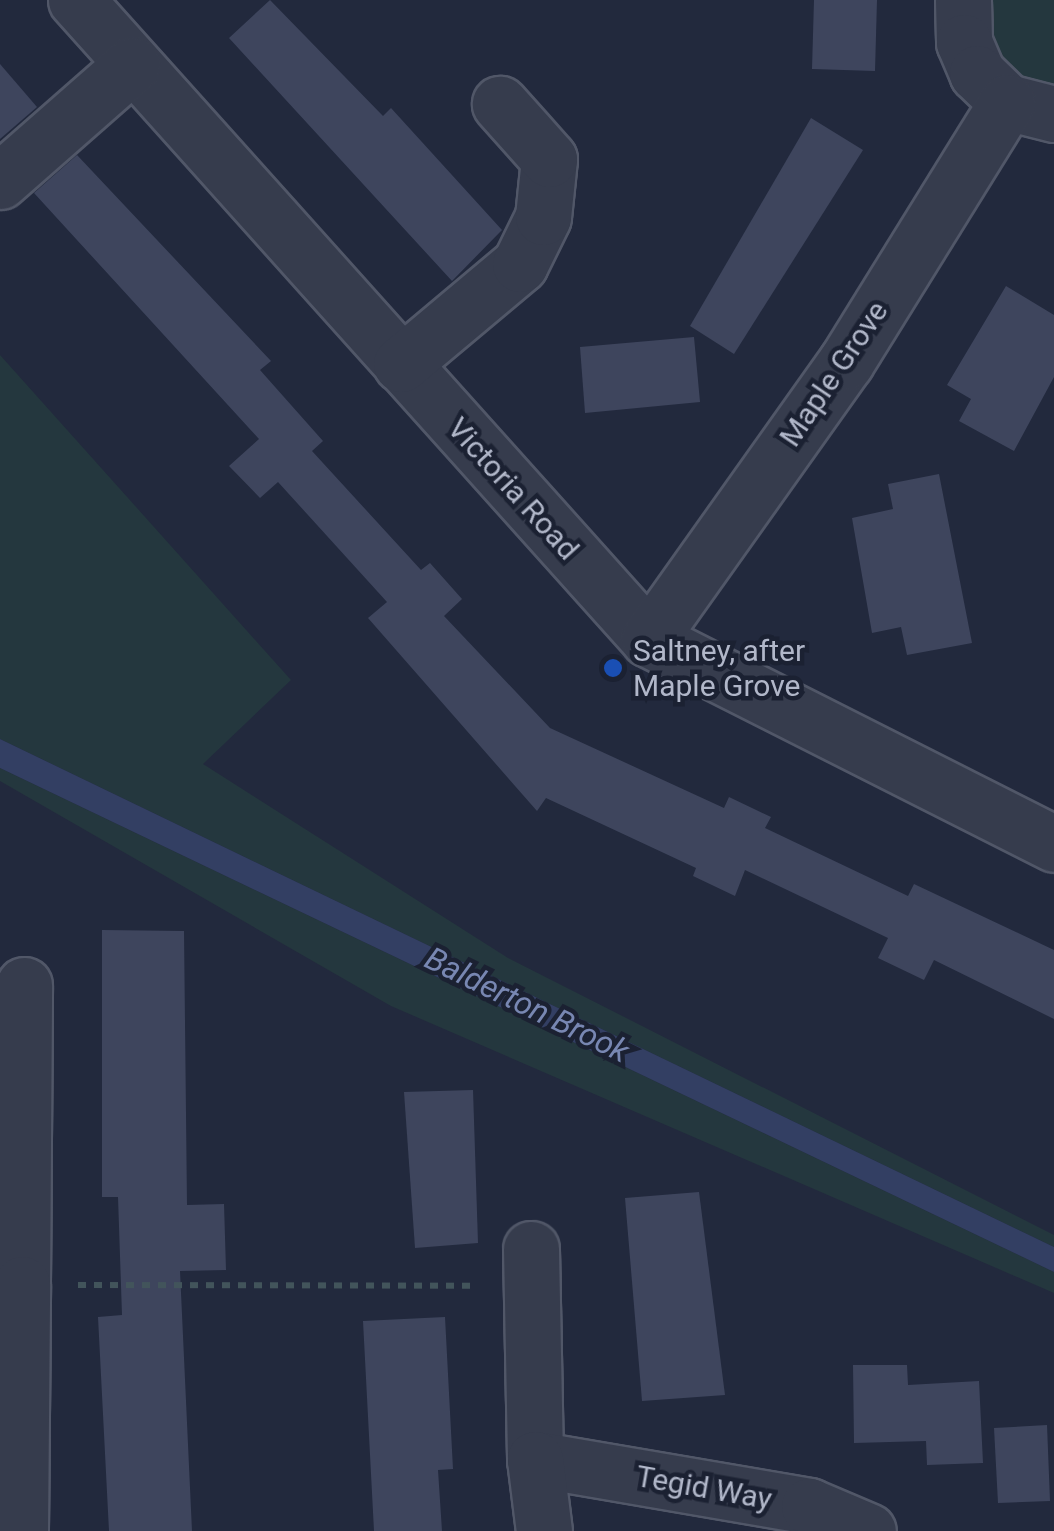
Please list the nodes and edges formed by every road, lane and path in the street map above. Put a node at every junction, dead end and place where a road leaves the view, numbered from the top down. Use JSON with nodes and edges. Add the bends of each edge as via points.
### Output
{"nodes":[{"id":1,"x":76,"y":0,"type":"edge"},
{"id":2,"x":963,"y":0,"type":"edge"},
{"id":3,"x":132,"y":66,"type":"junction"},
{"id":4,"x":500,"y":104,"type":"dead end"},
{"id":5,"x":1031,"y":108,"type":"edge"},
{"id":6,"x":0,"y":181,"type":"edge"},
{"id":7,"x":401,"y":364,"type":"junction"},
{"id":8,"x":649,"y":639,"type":"junction"},
{"id":9,"x":1054,"y":844,"type":"edge"},
{"id":10,"x":24,"y":984,"type":"dead end"},
{"id":11,"x":531,"y":1267,"type":"joint"},
{"id":12,"x":11,"y":1285,"type":"edge"},
{"id":13,"x":536,"y":1459,"type":"junction"},
{"id":14,"x":20,"y":1531,"type":"edge"},
{"id":15,"x":544,"y":1531,"type":"edge"},
{"id":16,"x":868,"y":1531,"type":"edge"}],
"edges":[{"from":1,"to":3,"type":"street","name":"Victoria Road"},
{"from":2,"to":5,"type":"street","name":"Maple Grove","via":[[964,42],[977,73]]},
{"from":3,"to":6,"type":"street"},
{"from":3,"to":7,"type":"street","name":"Victoria Road"},
{"from":4,"to":7,"type":"street","via":[[549,159],[543,217],[520,264]]},
{"from":5,"to":8,"type":"street","name":"Maple Grove"},
{"from":7,"to":8,"type":"street","name":"Victoria Road"},
{"from":8,"to":9,"type":"street","name":"Victoria Road"},
{"from":10,"to":12,"type":"street"},
{"from":11,"to":12,"type":"path"},
{"from":11,"to":13,"type":"street"},
{"from":12,"to":14,"type":"street"},
{"from":13,"to":15,"type":"street"},
{"from":13,"to":16,"type":"street","name":"Tegid Way","via":[[809,1506]]}]}
